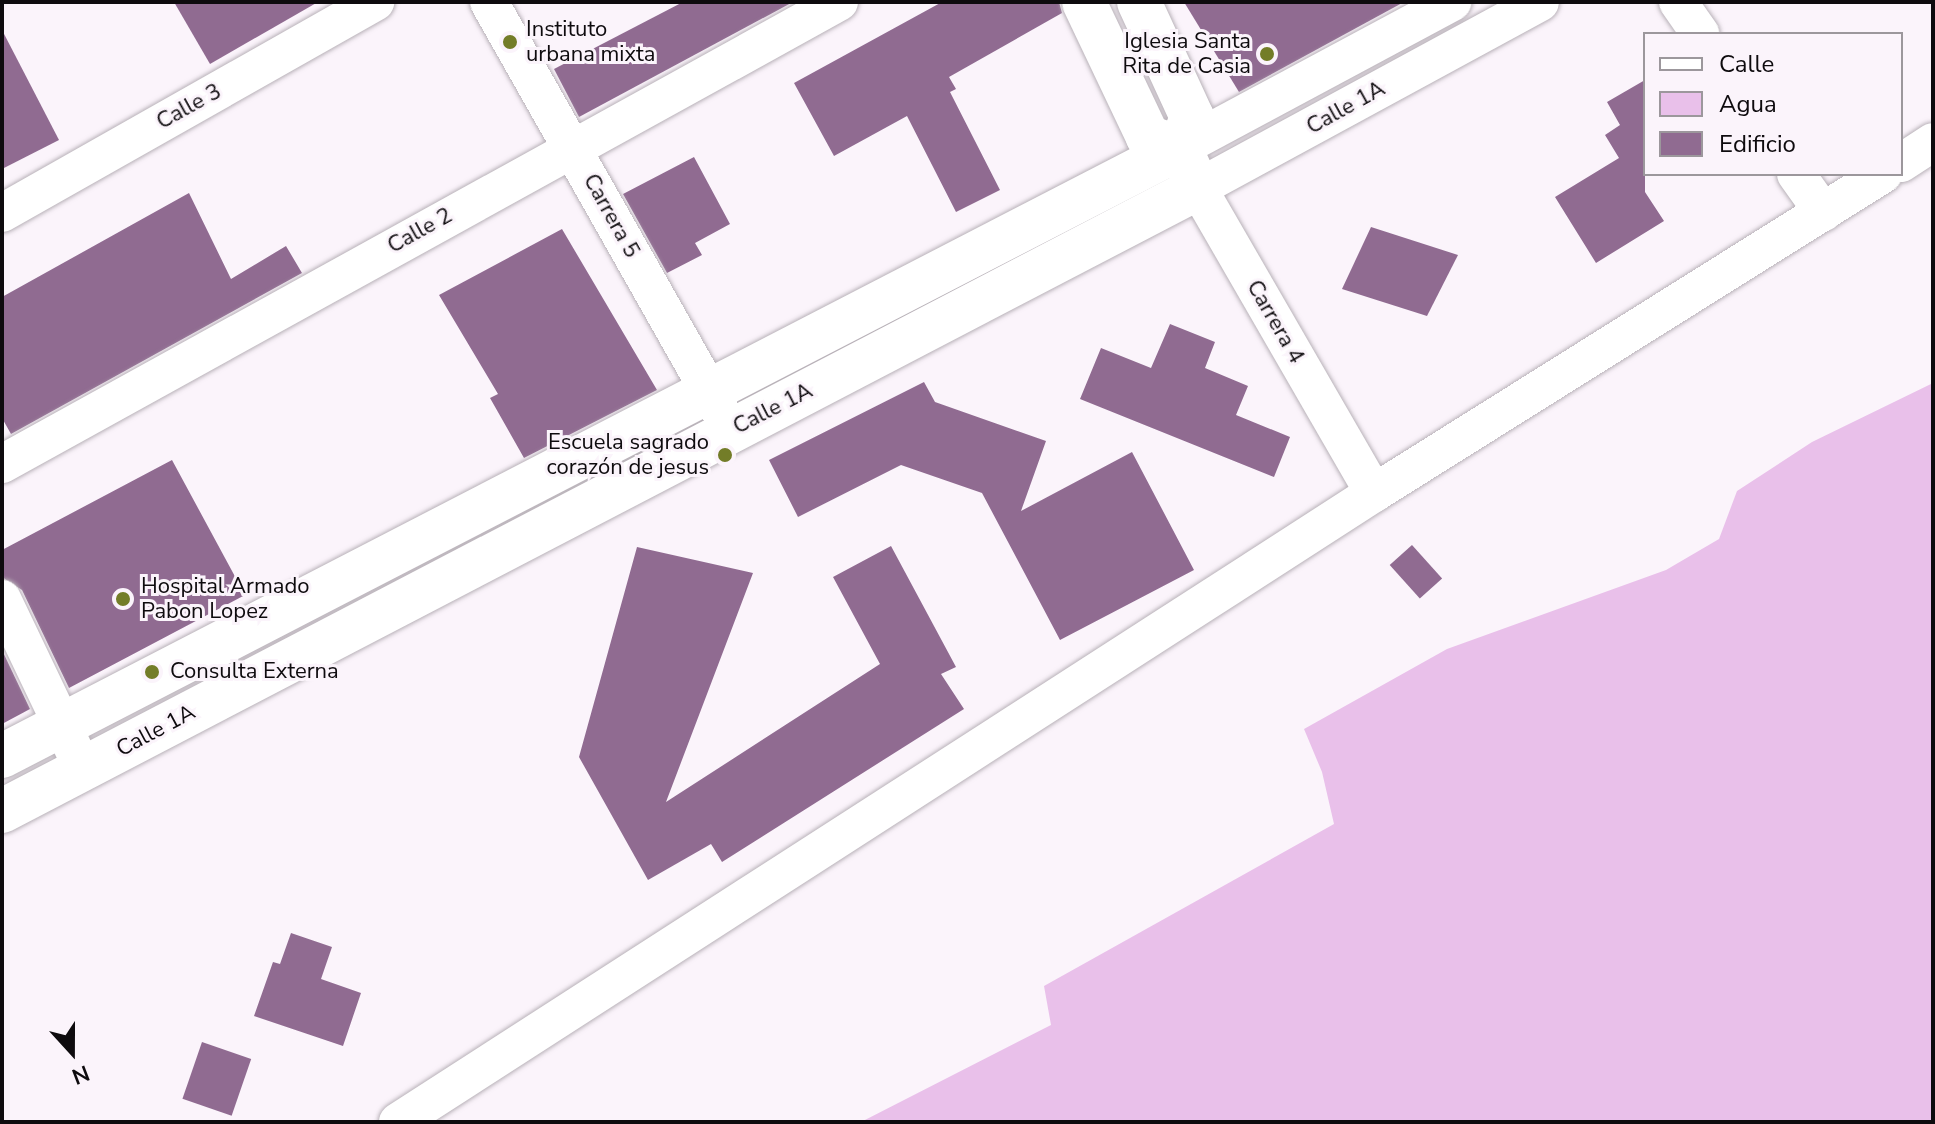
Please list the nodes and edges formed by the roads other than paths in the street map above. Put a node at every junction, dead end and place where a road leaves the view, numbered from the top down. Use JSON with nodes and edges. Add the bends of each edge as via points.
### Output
{"nodes":[{"id":1,"x":375,"y":2,"type":"edge"},
{"id":2,"x":489,"y":2,"type":"edge"},
{"id":3,"x":839,"y":2,"type":"edge"},
{"id":4,"x":1084,"y":2,"type":"edge"},
{"id":5,"x":1139,"y":2,"type":"edge"},
{"id":6,"x":1452,"y":2,"type":"edge"},
{"id":7,"x":1540,"y":2,"type":"edge"},
{"id":8,"x":1678,"y":2,"type":"edge"},
{"id":9,"x":1699,"y":32,"type":"edge"},
{"id":10,"x":1933,"y":142,"type":"edge"},
{"id":11,"x":572,"y":146,"type":"junction"},
{"id":12,"x":1180,"y":148,"type":"junction"},
{"id":13,"x":1903,"y":162,"type":"edge"},
{"id":14,"x":1797,"y":176,"type":"edge"},
{"id":15,"x":1880,"y":176,"type":"edge"},
{"id":16,"x":1198,"y":188,"type":"junction"},
{"id":17,"x":1823,"y":212,"type":"junction"},
{"id":18,"x":2,"y":213,"type":"edge"},
{"id":19,"x":708,"y":391,"type":"junction"},
{"id":20,"x":732,"y":431,"type":"junction"},
{"id":21,"x":2,"y":464,"type":"edge"},
{"id":22,"x":1374,"y":493,"type":"junction"},
{"id":23,"x":2,"y":599,"type":"edge"},
{"id":24,"x":62,"y":725,"type":"junction"},
{"id":25,"x":2,"y":756,"type":"edge"},
{"id":26,"x":83,"y":769,"type":"junction"},
{"id":27,"x":2,"y":811,"type":"edge"},
{"id":28,"x":398,"y":1122,"type":"edge"}],
"edges":[{"from":1,"to":18,"type":"street","name":"Calle 3"},
{"from":2,"to":11,"type":"street","name":"Carrera 5"},
{"from":3,"to":11,"type":"street","name":"Calle 2"},
{"from":4,"to":12,"type":"street","via":[[1148,137]]},
{"from":5,"to":12,"type":"street","via":[[1192,117]]},
{"from":6,"to":12,"type":"street","name":"Calle 1A"},
{"from":7,"to":16,"type":"street","name":"Calle 1A"},
{"from":8,"to":9,"type":"street"},
{"from":10,"to":13,"type":"street"},
{"from":11,"to":19,"type":"street","name":"Carrera 5"},
{"from":11,"to":21,"type":"street","name":"Calle 2"},
{"from":12,"to":16,"type":"street","name":"Carrera 4"},
{"from":12,"to":19,"type":"street","name":"Calle 1A"},
{"from":14,"to":17,"type":"street"},
{"from":15,"to":17,"type":"street"},
{"from":16,"to":20,"type":"street","name":"Calle 1A"},
{"from":16,"to":22,"type":"street","name":"Carrera 4"},
{"from":17,"to":22,"type":"street"},
{"from":19,"to":20,"type":"street","name":"Carrera 5"},
{"from":19,"to":24,"type":"street","name":"Calle 1A"},
{"from":20,"to":26,"type":"street","name":"Calle 1A"},
{"from":22,"to":28,"type":"street"},
{"from":23,"to":24,"type":"street"},
{"from":24,"to":25,"type":"street","name":"Calle 1A"},
{"from":24,"to":26,"type":"street"},
{"from":26,"to":27,"type":"street","name":"Calle 1A"}]}
